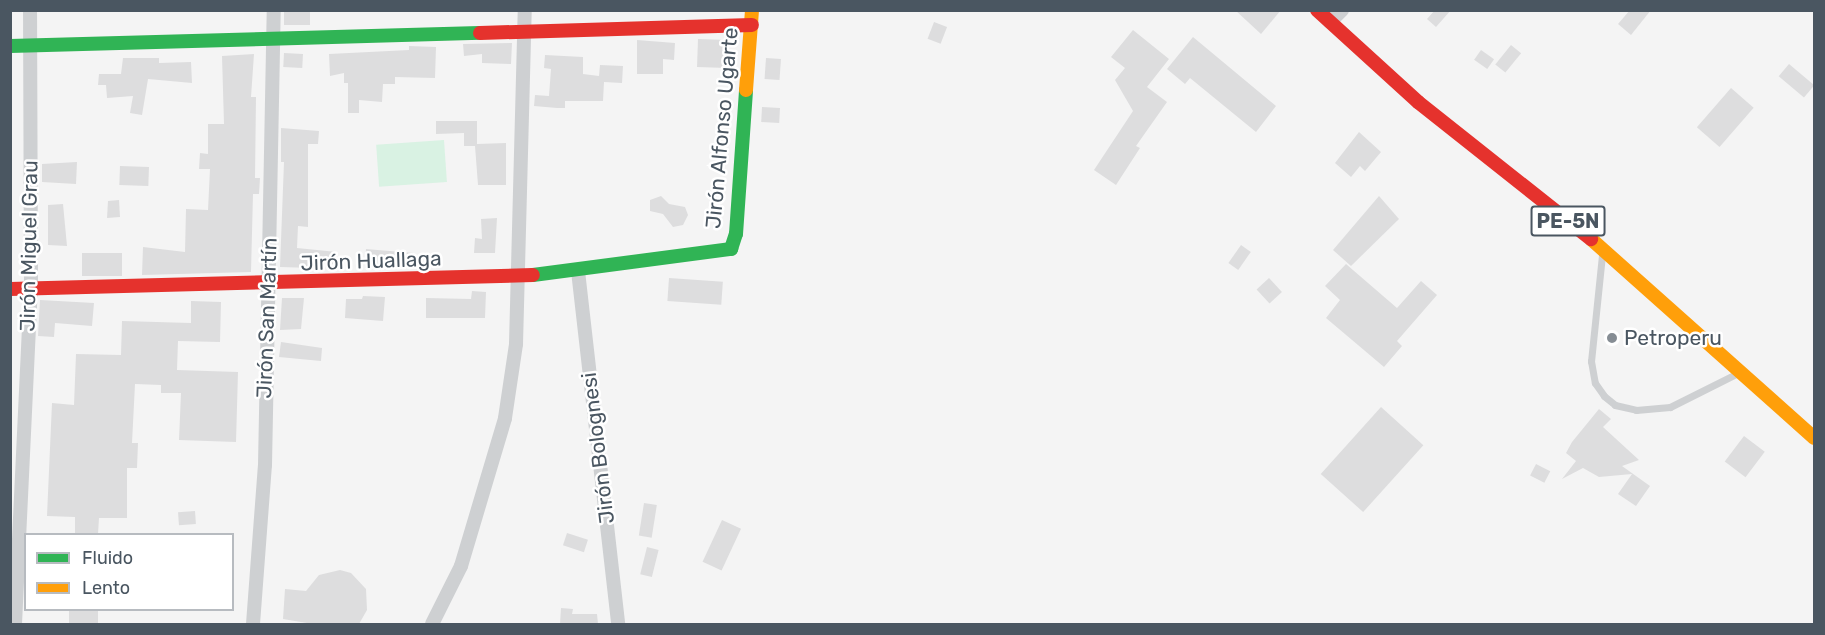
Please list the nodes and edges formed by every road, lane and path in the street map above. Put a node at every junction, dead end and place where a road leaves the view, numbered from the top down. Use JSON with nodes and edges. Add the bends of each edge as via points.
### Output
{"nodes":[{"id":1,"x":30,"y":10,"type":"edge"},
{"id":2,"x":274,"y":10,"type":"edge"},
{"id":3,"x":525,"y":10,"type":"edge"},
{"id":4,"x":752,"y":10,"type":"edge"},
{"id":5,"x":1317,"y":10,"type":"edge"},
{"id":6,"x":1342,"y":10,"type":"edge"},
{"id":7,"x":1330,"y":22,"type":"junction"},
{"id":8,"x":752,"y":25,"type":"junction"},
{"id":9,"x":524,"y":32,"type":"junction"},
{"id":10,"x":275,"y":40,"type":"junction"},
{"id":11,"x":30,"y":45,"type":"junction"},
{"id":12,"x":10,"y":46,"type":"edge"},
{"id":13,"x":731,"y":249,"type":"joint"},
{"id":14,"x":1603,"y":249,"type":"junction"},
{"id":15,"x":578,"y":271,"type":"junction"},
{"id":16,"x":520,"y":277,"type":"junction"},
{"id":17,"x":268,"y":286,"type":"junction"},
{"id":18,"x":10,"y":289,"type":"edge"},
{"id":19,"x":31,"y":289,"type":"junction"},
{"id":20,"x":1742,"y":370,"type":"junction"},
{"id":21,"x":1815,"y":438,"type":"edge"},
{"id":22,"x":15,"y":624,"type":"edge"},
{"id":23,"x":253,"y":624,"type":"edge"},
{"id":24,"x":432,"y":624,"type":"edge"},
{"id":25,"x":618,"y":624,"type":"edge"}],
"edges":[{"from":1,"to":11,"type":"street","name":"Jirón Miguel Grau"},
{"from":2,"to":10,"type":"street","name":"Jirón San Martín"},
{"from":3,"to":9,"type":"street"},
{"from":4,"to":8,"type":"main road","name":"Jirón Alfonso Ugarte"},
{"from":5,"to":7,"type":"main road","number":"PE-5N"},
{"from":6,"to":7,"type":"street"},
{"from":7,"to":14,"type":"main road","number":"PE-5N","via":[[1418,102]]},
{"from":8,"to":9,"type":"main road"},
{"from":8,"to":13,"type":"main road","name":"Jirón Alfonso Ugarte","via":[[736,234]]},
{"from":9,"to":10,"type":"main road"},
{"from":9,"to":16,"type":"street"},
{"from":10,"to":11,"type":"main road"},
{"from":10,"to":17,"type":"street","name":"Jirón San Martín"},
{"from":11,"to":12,"type":"main road"},
{"from":11,"to":19,"type":"street","name":"Jirón Miguel Grau"},
{"from":13,"to":15,"type":"main road","name":"Jirón Huallaga"},
{"from":14,"to":20,"type":"main road","number":"PE-5N"},
{"from":14,"to":20,"type":"lane","via":[[1591,361],[1595,383],[1604,396],[1616,405],[1636,410],[1670,407]]},
{"from":15,"to":16,"type":"main road","name":"Jirón Huallaga"},
{"from":15,"to":25,"type":"street","name":"Jirón Bolognesi"},
{"from":16,"to":17,"type":"main road","name":"Jirón Huallaga"},
{"from":16,"to":24,"type":"street","via":[[516,344],[505,418],[461,566]]},
{"from":17,"to":19,"type":"main road","name":"Jirón Huallaga"},
{"from":17,"to":23,"type":"street","name":"Jirón San Martín","via":[[265,465]]},
{"from":18,"to":19,"type":"main road","name":"Jirón Huallaga"},
{"from":19,"to":22,"type":"street","name":"Jirón Miguel Grau"},
{"from":20,"to":21,"type":"main road","number":"PE-5N"}]}
